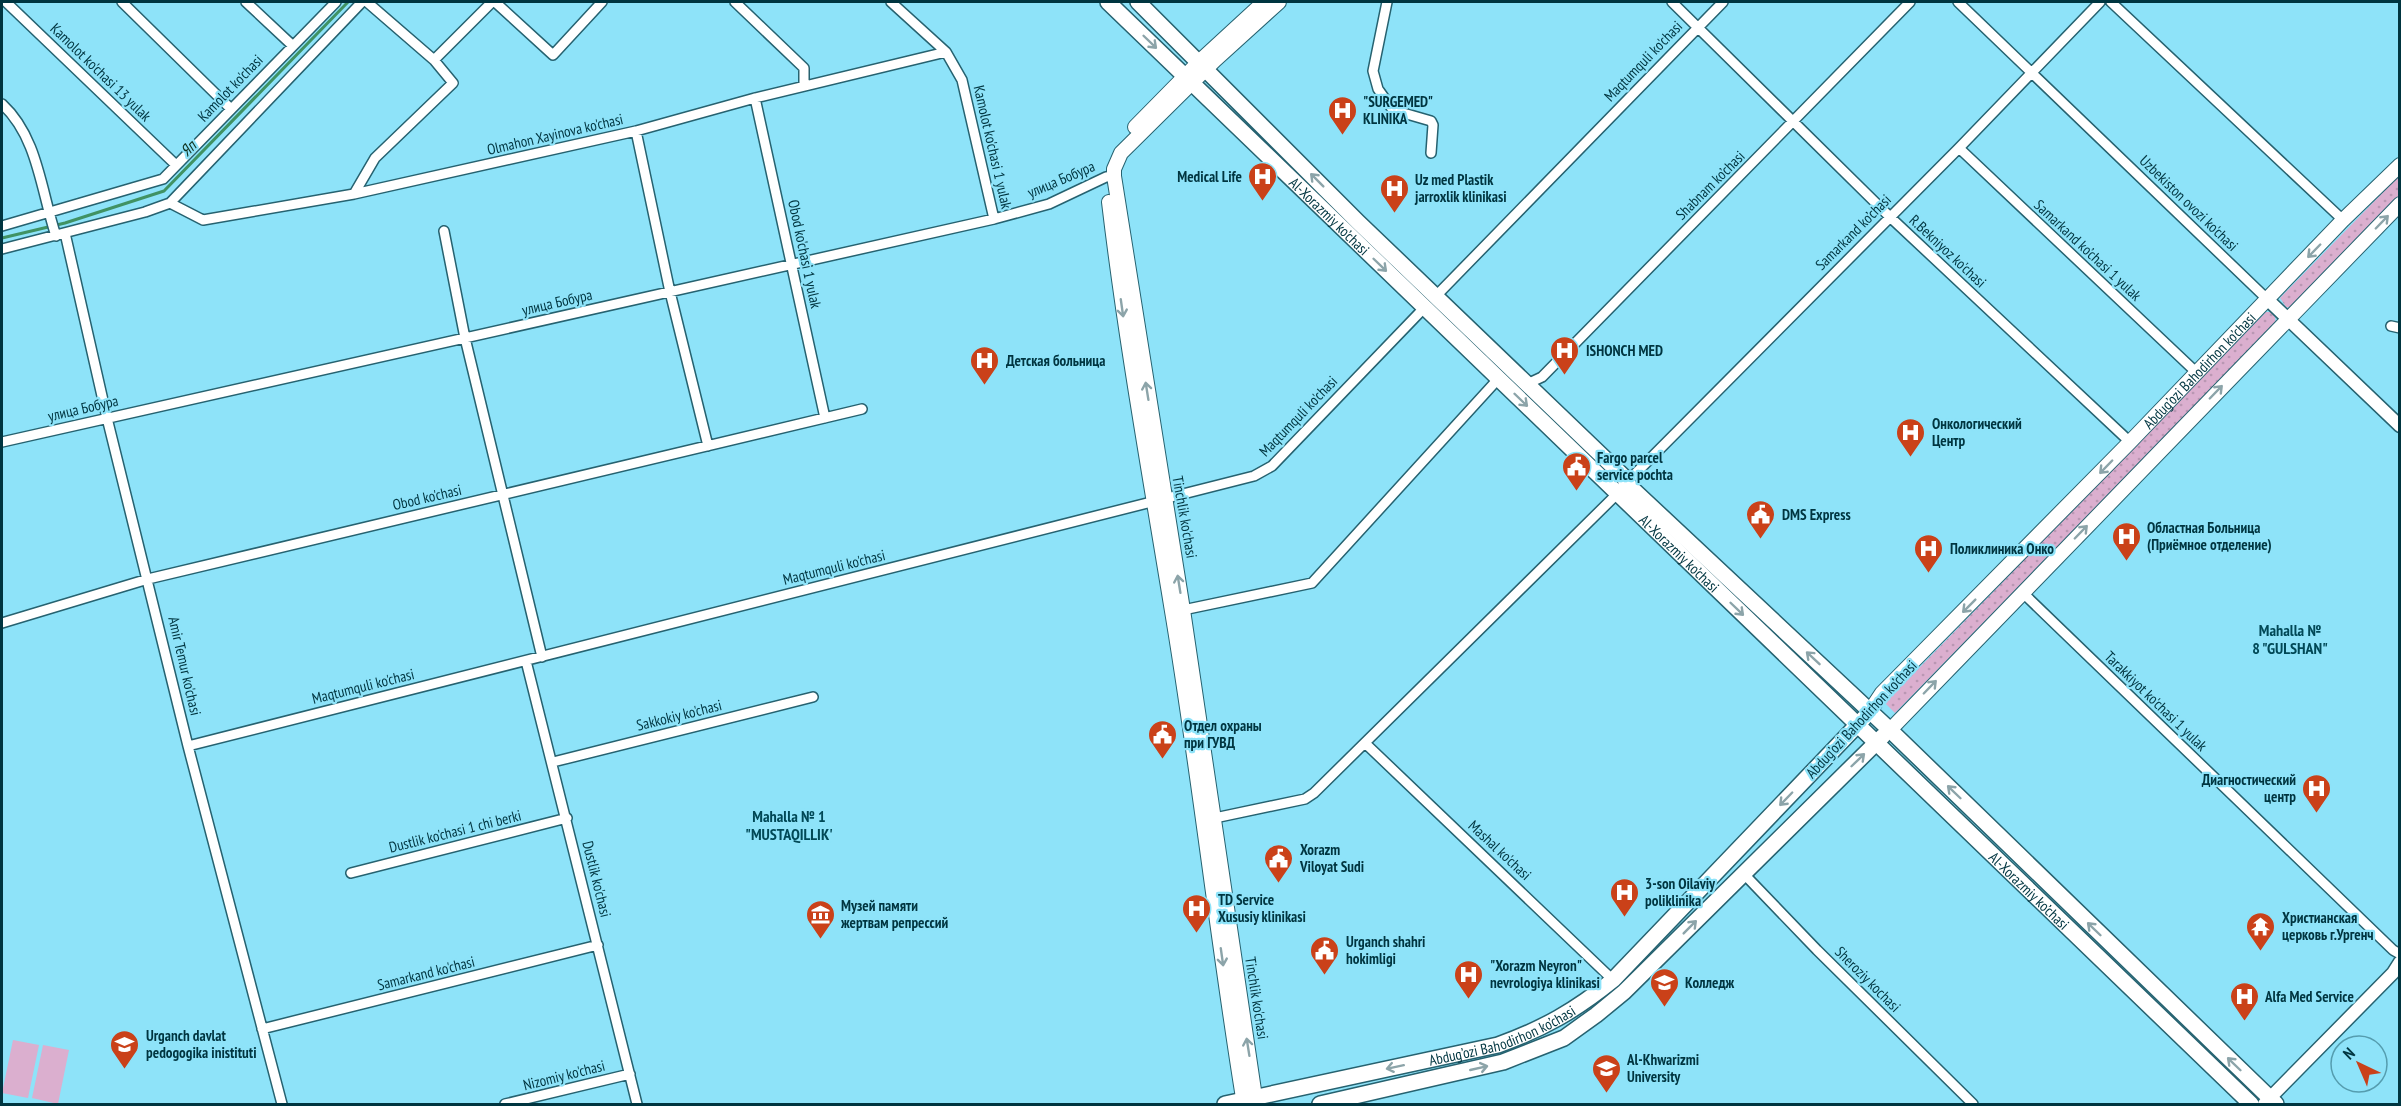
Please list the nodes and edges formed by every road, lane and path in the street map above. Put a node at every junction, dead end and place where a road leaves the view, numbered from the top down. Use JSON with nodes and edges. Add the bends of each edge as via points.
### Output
{"nodes":[{"id":1,"x":6,"y":2,"type":"edge"},
{"id":2,"x":122,"y":2,"type":"edge"},
{"id":3,"x":246,"y":2,"type":"edge"},
{"id":4,"x":336,"y":2,"type":"edge"},
{"id":5,"x":362,"y":2,"type":"edge"},
{"id":6,"x":367,"y":2,"type":"edge"},
{"id":7,"x":494,"y":2,"type":"edge"},
{"id":8,"x":602,"y":2,"type":"edge"},
{"id":9,"x":735,"y":2,"type":"edge"},
{"id":10,"x":891,"y":2,"type":"edge"},
{"id":11,"x":1108,"y":2,"type":"edge"},
{"id":12,"x":1138,"y":2,"type":"edge"},
{"id":13,"x":1264,"y":2,"type":"edge"},
{"id":14,"x":1279,"y":2,"type":"edge"},
{"id":15,"x":1387,"y":2,"type":"edge"},
{"id":16,"x":1672,"y":2,"type":"edge"},
{"id":17,"x":1723,"y":2,"type":"edge"},
{"id":18,"x":1910,"y":2,"type":"edge"},
{"id":19,"x":1958,"y":2,"type":"edge"},
{"id":20,"x":2100,"y":2,"type":"edge"},
{"id":21,"x":2111,"y":2,"type":"edge"},
{"id":22,"x":1698,"y":27,"type":"junction"},
{"id":23,"x":293,"y":46,"type":"junction"},
{"id":24,"x":946,"y":52,"type":"junction"},
{"id":25,"x":434,"y":60,"type":"junction"},
{"id":26,"x":1203,"y":65,"type":"junction"},
{"id":27,"x":2033,"y":72,"type":"junction"},
{"id":28,"x":1188,"y":80,"type":"junction"},
{"id":29,"x":804,"y":87,"type":"junction"},
{"id":30,"x":756,"y":98,"type":"junction"},
{"id":31,"x":2,"y":104,"type":"edge"},
{"id":32,"x":231,"y":109,"type":"junction"},
{"id":33,"x":1794,"y":122,"type":"junction"},
{"id":34,"x":636,"y":131,"type":"junction"},
{"id":35,"x":1959,"y":148,"type":"junction"},
{"id":36,"x":1431,"y":153,"type":"dead end"},
{"id":37,"x":176,"y":165,"type":"junction"},
{"id":38,"x":2400,"y":165,"type":"edge"},
{"id":39,"x":1110,"y":176,"type":"junction"},
{"id":40,"x":354,"y":194,"type":"junction"},
{"id":41,"x":170,"y":203,"type":"junction"},
{"id":42,"x":2400,"y":204,"type":"edge"},
{"id":43,"x":49,"y":215,"type":"junction"},
{"id":44,"x":1890,"y":217,"type":"junction"},
{"id":45,"x":994,"y":219,"type":"junction"},
{"id":46,"x":2343,"y":220,"type":"junction"},
{"id":47,"x":2,"y":226,"type":"edge"},
{"id":48,"x":444,"y":231,"type":"dead end"},
{"id":49,"x":58,"y":233,"type":"junction"},
{"id":50,"x":2,"y":249,"type":"edge"},
{"id":51,"x":792,"y":265,"type":"junction"},
{"id":52,"x":670,"y":292,"type":"junction"},
{"id":53,"x":2266,"y":299,"type":"junction"},
{"id":54,"x":1430,"y":302,"type":"junction"},
{"id":55,"x":2286,"y":319,"type":"junction"},
{"id":56,"x":465,"y":338,"type":"junction"},
{"id":57,"x":2197,"y":373,"type":"junction"},
{"id":58,"x":1498,"y":378,"type":"junction"},
{"id":59,"x":1527,"y":384,"type":"junction"},
{"id":60,"x":862,"y":409,"type":"dead end"},
{"id":61,"x":107,"y":418,"type":"junction"},
{"id":62,"x":825,"y":418,"type":"junction"},
{"id":63,"x":2400,"y":426,"type":"edge"},
{"id":64,"x":2,"y":442,"type":"edge"},
{"id":65,"x":2130,"y":442,"type":"junction"},
{"id":66,"x":708,"y":446,"type":"junction"},
{"id":67,"x":1622,"y":489,"type":"junction"},
{"id":68,"x":503,"y":494,"type":"junction"},
{"id":69,"x":1159,"y":500,"type":"junction"},
{"id":70,"x":148,"y":579,"type":"junction"},
{"id":71,"x":2022,"y":592,"type":"junction"},
{"id":72,"x":1183,"y":610,"type":"junction"},
{"id":73,"x":2,"y":623,"type":"edge"},
{"id":74,"x":542,"y":657,"type":"junction"},
{"id":75,"x":526,"y":661,"type":"junction"},
{"id":76,"x":813,"y":697,"type":"dead end"},
{"id":77,"x":1870,"y":711,"type":"junction"},
{"id":78,"x":1858,"y":725,"type":"junction"},
{"id":79,"x":1890,"y":730,"type":"junction"},
{"id":80,"x":1876,"y":742,"type":"junction"},
{"id":81,"x":1366,"y":744,"type":"junction"},
{"id":82,"x":188,"y":746,"type":"junction"},
{"id":83,"x":553,"y":762,"type":"junction"},
{"id":84,"x":567,"y":818,"type":"junction"},
{"id":85,"x":1207,"y":820,"type":"junction"},
{"id":86,"x":351,"y":873,"type":"dead end"},
{"id":87,"x":1743,"y":873,"type":"junction"},
{"id":88,"x":1652,"y":941,"type":"junction"},
{"id":89,"x":598,"y":945,"type":"junction"},
{"id":90,"x":1663,"y":953,"type":"junction"},
{"id":91,"x":2400,"y":954,"type":"edge"},
{"id":92,"x":2400,"y":962,"type":"edge"},
{"id":93,"x":1613,"y":980,"type":"junction"},
{"id":94,"x":262,"y":1029,"type":"junction"},
{"id":95,"x":630,"y":1074,"type":"junction"},
{"id":96,"x":1250,"y":1102,"type":"edge"},
{"id":97,"x":2270,"y":1102,"type":"edge"},
{"id":98,"x":282,"y":1104,"type":"edge"},
{"id":99,"x":505,"y":1104,"type":"edge"},
{"id":100,"x":637,"y":1104,"type":"edge"},
{"id":101,"x":1225,"y":1104,"type":"edge"},
{"id":102,"x":1320,"y":1104,"type":"edge"},
{"id":103,"x":1973,"y":1104,"type":"edge"},
{"id":104,"x":2251,"y":1104,"type":"edge"}],
"edges":[{"from":1,"to":37,"type":"street","name":"Kamolot ko'chasi 13 yulak"},
{"from":2,"to":32,"type":"street"},
{"from":3,"to":23,"type":"street"},
{"from":4,"to":23,"type":"street","name":"Kamolot ko'chasi"},
{"from":5,"to":41,"type":"street"},
{"from":6,"to":25,"type":"street"},
{"from":7,"to":8,"type":"street","via":[[552,55]]},
{"from":7,"to":25,"type":"street"},
{"from":9,"to":29,"type":"street","via":[[804,68]]},
{"from":10,"to":24,"type":"street","name":"Kamolot ko'chasi 1 yulak"},
{"from":11,"to":28,"type":"main road","name":"Al-Xorazmiy ko’chasi","one_way":true},
{"from":12,"to":26,"type":"main road","name":"Al-Xorazmiy ko’chasi"},
{"from":13,"to":26,"type":"main road","name":"Tinchlik ko'chasi"},
{"from":14,"to":26,"type":"main road","name":"Tinchlik ko'chasi"},
{"from":15,"to":36,"type":"street","via":[[1373,71],[1378,89],[1393,110],[1431,121]]},
{"from":16,"to":22,"type":"street","name":"R.Bekniyoz ko'chasi"},
{"from":17,"to":22,"type":"street","name":"Maqtumquli ko'chasi"},
{"from":18,"to":33,"type":"street","name":"Shabnam ko’chasi"},
{"from":19,"to":27,"type":"street","name":"Uzbekiston ovozi ko'chasi"},
{"from":20,"to":27,"type":"street","name":"Samarkand ko’chasi"},
{"from":21,"to":46,"type":"street"},
{"from":22,"to":33,"type":"street","name":"R.Bekniyoz ko'chasi"},
{"from":22,"to":54,"type":"street","name":"Maqtumquli ko'chasi"},
{"from":23,"to":32,"type":"street","name":"Kamolot ko'chasi"},
{"from":24,"to":29,"type":"street","name":"Olmahon Xayinova ko'chasi"},
{"from":24,"to":45,"type":"street","name":"Kamolot ko'chasi 1 yulak","via":[[962,80]]},
{"from":25,"to":40,"type":"street","via":[[453,83],[375,158]]},
{"from":26,"to":28,"type":"main road","name":"Tinchlik ko'chasi"},
{"from":54,"to":26,"type":"main road","name":"Al-Xorazmiy ko’chasi","one_way":true},
{"from":27,"to":35,"type":"street","name":"Samarkand ko’chasi"},
{"from":27,"to":53,"type":"street","name":"Uzbekiston ovozi ko'chasi"},
{"from":28,"to":39,"type":"main road","name":"Tinchlik ko'chasi","via":[[1114,149],[1106,164]]},
{"from":28,"to":54,"type":"main road","name":"Al-Xorazmiy ko’chasi","one_way":true},
{"from":29,"to":30,"type":"street","name":"Olmahon Xayinova ko'chasi"},
{"from":30,"to":34,"type":"street","name":"Olmahon Xayinova ko'chasi"},
{"from":30,"to":51,"type":"street","name":"Obod ko'chasi 1 yulak"},
{"from":31,"to":43,"type":"street","name":"Amir Temur ko'chasi","via":[[28,138]]},
{"from":32,"to":37,"type":"street","name":"Kamolot ko'chasi"},
{"from":33,"to":44,"type":"street","name":"R.Bekniyoz ko'chasi"},
{"from":33,"to":59,"type":"street","name":"Shabnam ko’chasi","via":[[1542,377]]},
{"from":34,"to":40,"type":"street","name":"Olmahon Xayinova ko'chasi"},
{"from":34,"to":52,"type":"street"},
{"from":35,"to":44,"type":"street","name":"Samarkand ko’chasi"},
{"from":35,"to":57,"type":"street","name":"Samarkand ko’chasi 1 yulak"},
{"from":37,"to":43,"type":"street","name":"Kamolot ko'chasi","via":[[163,179]]},
{"from":38,"to":46,"type":"main road","name":"Abdug’ozi Bahodirhon ko’chasi"},
{"from":39,"to":45,"type":"street","name":"улица Бобура","via":[[1049,204]]},
{"from":39,"to":69,"type":"main road","name":"Tinchlik ko'chasi"},
{"from":40,"to":41,"type":"street","name":"Olmahon Xayinova ko'chasi","via":[[203,220]]},
{"from":41,"to":49,"type":"street"},
{"from":55,"to":42,"type":"main road","name":"Abdug’ozi Bahodirhon ko’chasi","one_way":true},
{"from":43,"to":47,"type":"street","name":"Kamolot ko'chasi"},
{"from":43,"to":49,"type":"street","name":"Amir Temur ko'chasi"},
{"from":44,"to":65,"type":"street","name":"R.Bekniyoz ko'chasi"},
{"from":44,"to":67,"type":"street","name":"Samarkand ko’chasi"},
{"from":45,"to":51,"type":"street","name":"улица Бобура"},
{"from":46,"to":53,"type":"main road","name":"Abdug’ozi Bahodirhon ko’chasi","one_way":true},
{"from":48,"to":56,"type":"street"},
{"from":49,"to":50,"type":"street"},
{"from":49,"to":61,"type":"street","name":"Amir Temur ko'chasi","via":[[73,262]]},
{"from":51,"to":52,"type":"street","name":"улица Бобура"},
{"from":51,"to":62,"type":"street","name":"Obod ko'chasi 1 yulak"},
{"from":52,"to":56,"type":"street","name":"улица Бобура"},
{"from":52,"to":66,"type":"street"},
{"from":53,"to":55,"type":"street","name":"Uzbekiston ovozi ko'chasi"},
{"from":53,"to":57,"type":"main road","name":"Abdug’ozi Bahodirhon ko’chasi"},
{"from":54,"to":58,"type":"main road","name":"Al-Xorazmiy ko’chasi"},
{"from":54,"to":59,"type":"main road","name":"Al-Xorazmiy ko’chasi"},
{"from":54,"to":69,"type":"street","name":"Maqtumquli ko'chasi","via":[[1268,470]]},
{"from":55,"to":63,"type":"street","name":"Uzbekiston ovozi ko'chasi"},
{"from":71,"to":55,"type":"main road","name":"Abdug’ozi Bahodirhon ko’chasi","one_way":true},
{"from":56,"to":61,"type":"street","name":"улица Бобура"},
{"from":56,"to":68,"type":"street"},
{"from":57,"to":65,"type":"main road","name":"Abdug’ozi Bahodirhon ko’chasi"},
{"from":58,"to":67,"type":"main road","name":"Al-Xorazmiy ko’chasi","one_way":true},
{"from":58,"to":72,"type":"street","via":[[1312,583]]},
{"from":59,"to":67,"type":"main road","name":"Al-Xorazmiy ko’chasi","via":[[1624,478]]},
{"from":60,"to":62,"type":"street","name":"Obod ko'chasi"},
{"from":61,"to":64,"type":"street","name":"улица Бобура"},
{"from":61,"to":70,"type":"street","name":"Amir Temur ko'chasi"},
{"from":62,"to":66,"type":"street","name":"Obod ko'chasi"},
{"from":65,"to":77,"type":"main road","name":"Abdug’ozi Bahodirhon ko’chasi","one_way":true,"via":[[1882,693]]},
{"from":66,"to":68,"type":"street","name":"Obod ko'chasi"},
{"from":77,"to":67,"type":"main road","name":"Al-Xorazmiy ko’chasi","one_way":true,"via":[[1636,490]]},
{"from":67,"to":78,"type":"main road","name":"Al-Xorazmiy ko’chasi","one_way":true},
{"from":67,"to":81,"type":"street","name":"Samarkand ko’chasi"},
{"from":68,"to":70,"type":"street","name":"Obod ko'chasi"},
{"from":68,"to":74,"type":"street"},
{"from":72,"to":69,"type":"main road","name":"Tinchlik ko'chasi","one_way":true},
{"from":69,"to":74,"type":"street","name":"Maqtumquli ko'chasi"},
{"from":69,"to":85,"type":"main road","name":"Tinchlik ko'chasi","via":[[1171,607]]},
{"from":70,"to":73,"type":"street","name":"Obod ko'chasi"},
{"from":70,"to":82,"type":"street","name":"Amir Temur ko'chasi"},
{"from":79,"to":71,"type":"main road","name":"Abdug’ozi Bahodirhon ko’chasi","one_way":true},
{"from":71,"to":91,"type":"street","name":"Tarakkiyot ko'chasi 1 yulak"},
{"from":72,"to":85,"type":"main road","name":"Tinchlik ko'chasi"},
{"from":74,"to":75,"type":"street","name":"Maqtumquli ko'chasi"},
{"from":75,"to":82,"type":"street","name":"Maqtumquli ko'chasi"},
{"from":75,"to":83,"type":"street","name":"Dustlik ko'chasi"},
{"from":76,"to":83,"type":"street","name":"Sakkokiy ko'chasi"},
{"from":77,"to":78,"type":"main road","name":"Abdug’ozi Bahodirhon ko’chasi"},
{"from":77,"to":79,"type":"main road","name":"Al-Xorazmiy ko’chasi"},
{"from":78,"to":80,"type":"main road","name":"Al-Xorazmiy ko’chasi"},
{"from":78,"to":88,"type":"main road","name":"Abdug’ozi Bahodirhon ko’chasi","one_way":true},
{"from":79,"to":80,"type":"main road","name":"Abdug’ozi Bahodirhon ko’chasi"},
{"from":97,"to":79,"type":"main road","name":"Al-Xorazmiy ko’chasi","one_way":true},
{"from":87,"to":80,"type":"main road","name":"Abdug’ozi Bahodirhon ko’chasi","one_way":true},
{"from":80,"to":104,"type":"main road","name":"Al-Xorazmiy ko’chasi"},
{"from":81,"to":85,"type":"street","name":"Samarkand ko’chasi","via":[[1305,800]]},
{"from":81,"to":93,"type":"street","name":"Mashal ko'chasi"},
{"from":82,"to":94,"type":"street","name":"Amir Temur ko'chasi"},
{"from":83,"to":84,"type":"street","name":"Dustlik ko'chasi"},
{"from":84,"to":86,"type":"street","name":"Dustlik ko'chasi 1 chi berki"},
{"from":84,"to":89,"type":"street","name":"Dustlik ko'chasi"},
{"from":85,"to":96,"type":"main road","name":"Tinchlik ko'chasi"},
{"from":90,"to":87,"type":"main road","name":"Abdug’ozi Bahodirhon ko’chasi","one_way":true},
{"from":87,"to":103,"type":"street","name":"Sheroziy kochasi"},
{"from":88,"to":90,"type":"main road"},
{"from":88,"to":93,"type":"main road","name":"Abdug’ozi Bahodirhon ko’chasi"},
{"from":89,"to":94,"type":"street","name":"Samarkand ko'chasi"},
{"from":89,"to":95,"type":"street","name":"Dustlik ko'chasi"},
{"from":102,"to":90,"type":"main road","name":"Abdug’ozi Bahodirhon ko’chasi","one_way":true,"via":[[1503,1062],[1564,1038],[1610,1004]]},
{"from":92,"to":97,"type":"street"},
{"from":93,"to":96,"type":"main road","name":"Abdug’ozi Bahodirhon ko’chasi","one_way":true,"via":[[1557,1021],[1498,1045]]},
{"from":94,"to":98,"type":"street","name":"Amir Temur ko'chasi"},
{"from":95,"to":99,"type":"street","name":"Nizomiy ko'chasi"},
{"from":95,"to":100,"type":"street","name":"Dustlik ko'chasi"},
{"from":96,"to":101,"type":"main road","name":"Abdug’ozi Bahodirhon ko’chasi"}]}
